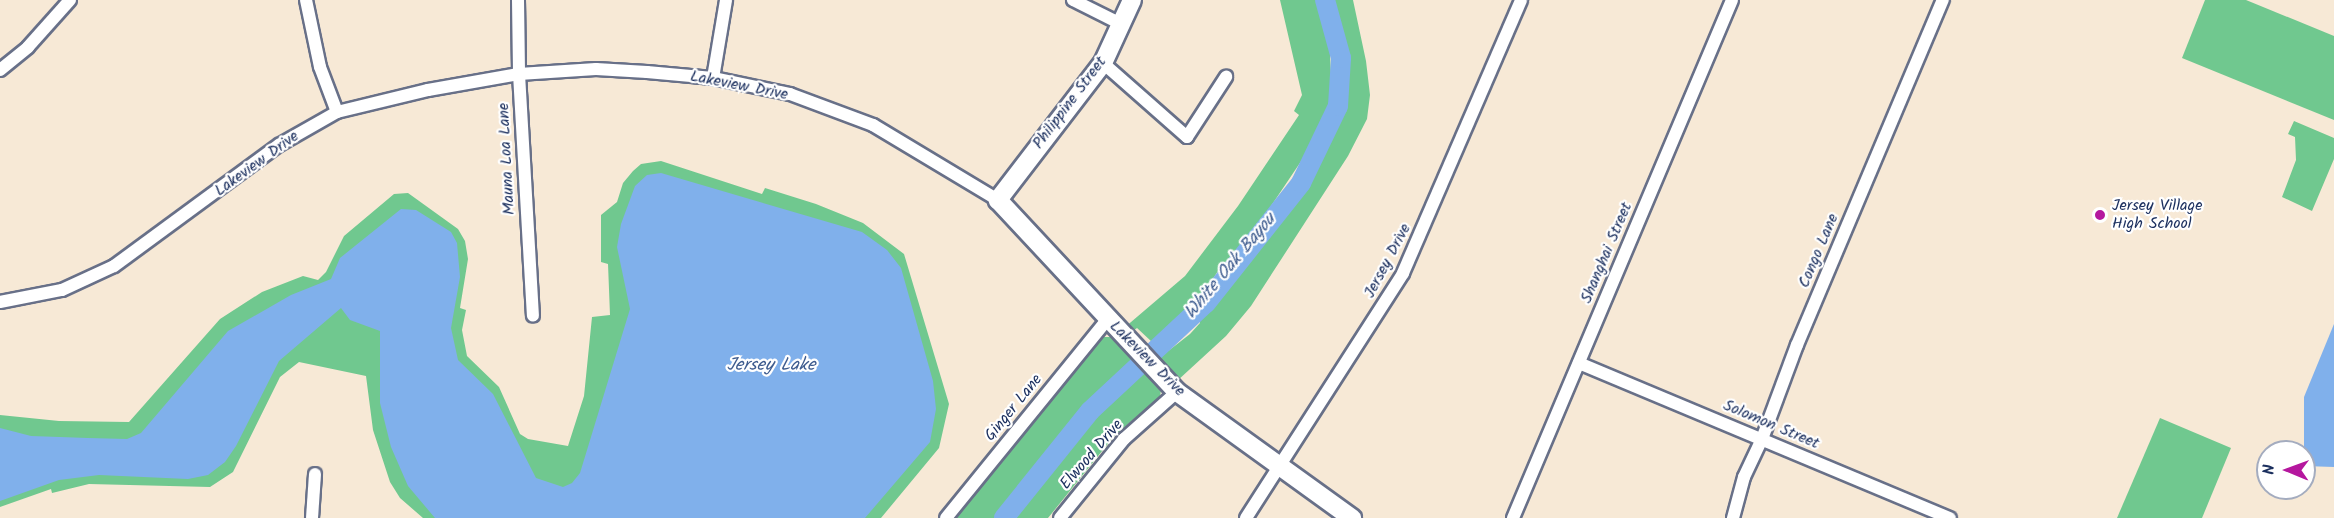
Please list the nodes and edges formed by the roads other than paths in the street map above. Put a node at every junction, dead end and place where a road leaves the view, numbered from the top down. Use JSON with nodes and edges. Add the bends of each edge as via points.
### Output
{"nodes":[{"id":1,"x":70,"y":0,"type":"edge"},
{"id":2,"x":306,"y":0,"type":"edge"},
{"id":3,"x":518,"y":0,"type":"edge"},
{"id":4,"x":726,"y":0,"type":"edge"},
{"id":5,"x":1073,"y":0,"type":"edge"},
{"id":6,"x":1132,"y":0,"type":"edge"},
{"id":7,"x":1521,"y":0,"type":"edge"},
{"id":8,"x":1732,"y":0,"type":"edge"},
{"id":9,"x":1943,"y":0,"type":"edge"},
{"id":10,"x":1121,"y":24,"type":"junction"},
{"id":11,"x":1103,"y":63,"type":"junction"},
{"id":12,"x":0,"y":70,"type":"edge"},
{"id":13,"x":519,"y":74,"type":"junction"},
{"id":14,"x":1226,"y":77,"type":"dead end"},
{"id":15,"x":713,"y":78,"type":"junction"},
{"id":16,"x":337,"y":112,"type":"junction"},
{"id":17,"x":998,"y":200,"type":"junction"},
{"id":18,"x":0,"y":302,"type":"edge"},
{"id":19,"x":533,"y":316,"type":"dead end"},
{"id":20,"x":1107,"y":320,"type":"junction"},
{"id":21,"x":1579,"y":363,"type":"junction"},
{"id":22,"x":1177,"y":392,"type":"junction"},
{"id":23,"x":1762,"y":439,"type":"junction"},
{"id":24,"x":1278,"y":466,"type":"junction"},
{"id":25,"x":315,"y":474,"type":"dead end"},
{"id":26,"x":1946,"y":517,"type":"edge"},
{"id":27,"x":312,"y":518,"type":"edge"},
{"id":28,"x":946,"y":518,"type":"edge"},
{"id":29,"x":1060,"y":518,"type":"edge"},
{"id":30,"x":1246,"y":518,"type":"edge"},
{"id":31,"x":1352,"y":518,"type":"edge"},
{"id":32,"x":1513,"y":518,"type":"edge"},
{"id":33,"x":1733,"y":518,"type":"edge"}],
"edges":[{"from":1,"to":12,"type":"street","via":[[28,47]]},
{"from":2,"to":16,"type":"street","via":[[320,67]]},
{"from":3,"to":13,"type":"street","name":"Mauna Loa Lane"},
{"from":4,"to":15,"type":"street"},
{"from":5,"to":10,"type":"street"},
{"from":6,"to":10,"type":"street","name":"Philippine Street"},
{"from":7,"to":24,"type":"street","name":"Jersey Drive","via":[[1403,273]]},
{"from":8,"to":21,"type":"street","name":"Shanghai Street"},
{"from":9,"to":23,"type":"street","name":"Congo Lane","via":[[1797,345]]},
{"from":10,"to":11,"type":"street","name":"Philippine Street"},
{"from":11,"to":14,"type":"street","via":[[1187,137]]},
{"from":11,"to":17,"type":"street","name":"Philippine Street"},
{"from":13,"to":15,"type":"street","name":"Lakeview Drive","via":[[596,69]]},
{"from":13,"to":16,"type":"street","name":"Lakeview Drive"},
{"from":13,"to":19,"type":"street","name":"Mauna Loa Lane"},
{"from":15,"to":17,"type":"street","name":"Lakeview Drive","via":[[790,94],[873,125]]},
{"from":16,"to":18,"type":"street","name":"Lakeview Drive","via":[[279,145],[114,266],[62,290]]},
{"from":17,"to":20,"type":"street","name":"Lakeview Drive"},
{"from":20,"to":22,"type":"street","name":"Lakeview Drive"},
{"from":20,"to":28,"type":"street","name":"Ginger Lane"},
{"from":21,"to":23,"type":"street","name":"Solomon Street"},
{"from":21,"to":32,"type":"street","name":"Shanghai Street"},
{"from":22,"to":24,"type":"street","name":"Lakeview Drive"},
{"from":22,"to":29,"type":"street","name":"Elwood Drive","via":[[1124,439]]},
{"from":23,"to":26,"type":"street","name":"Solomon Street"},
{"from":23,"to":33,"type":"street","name":"Congo Lane","via":[[1744,477]]},
{"from":24,"to":30,"type":"street","name":"Jersey Drive"},
{"from":24,"to":31,"type":"street","name":"Lakeview Drive"},
{"from":25,"to":27,"type":"street"}]}
